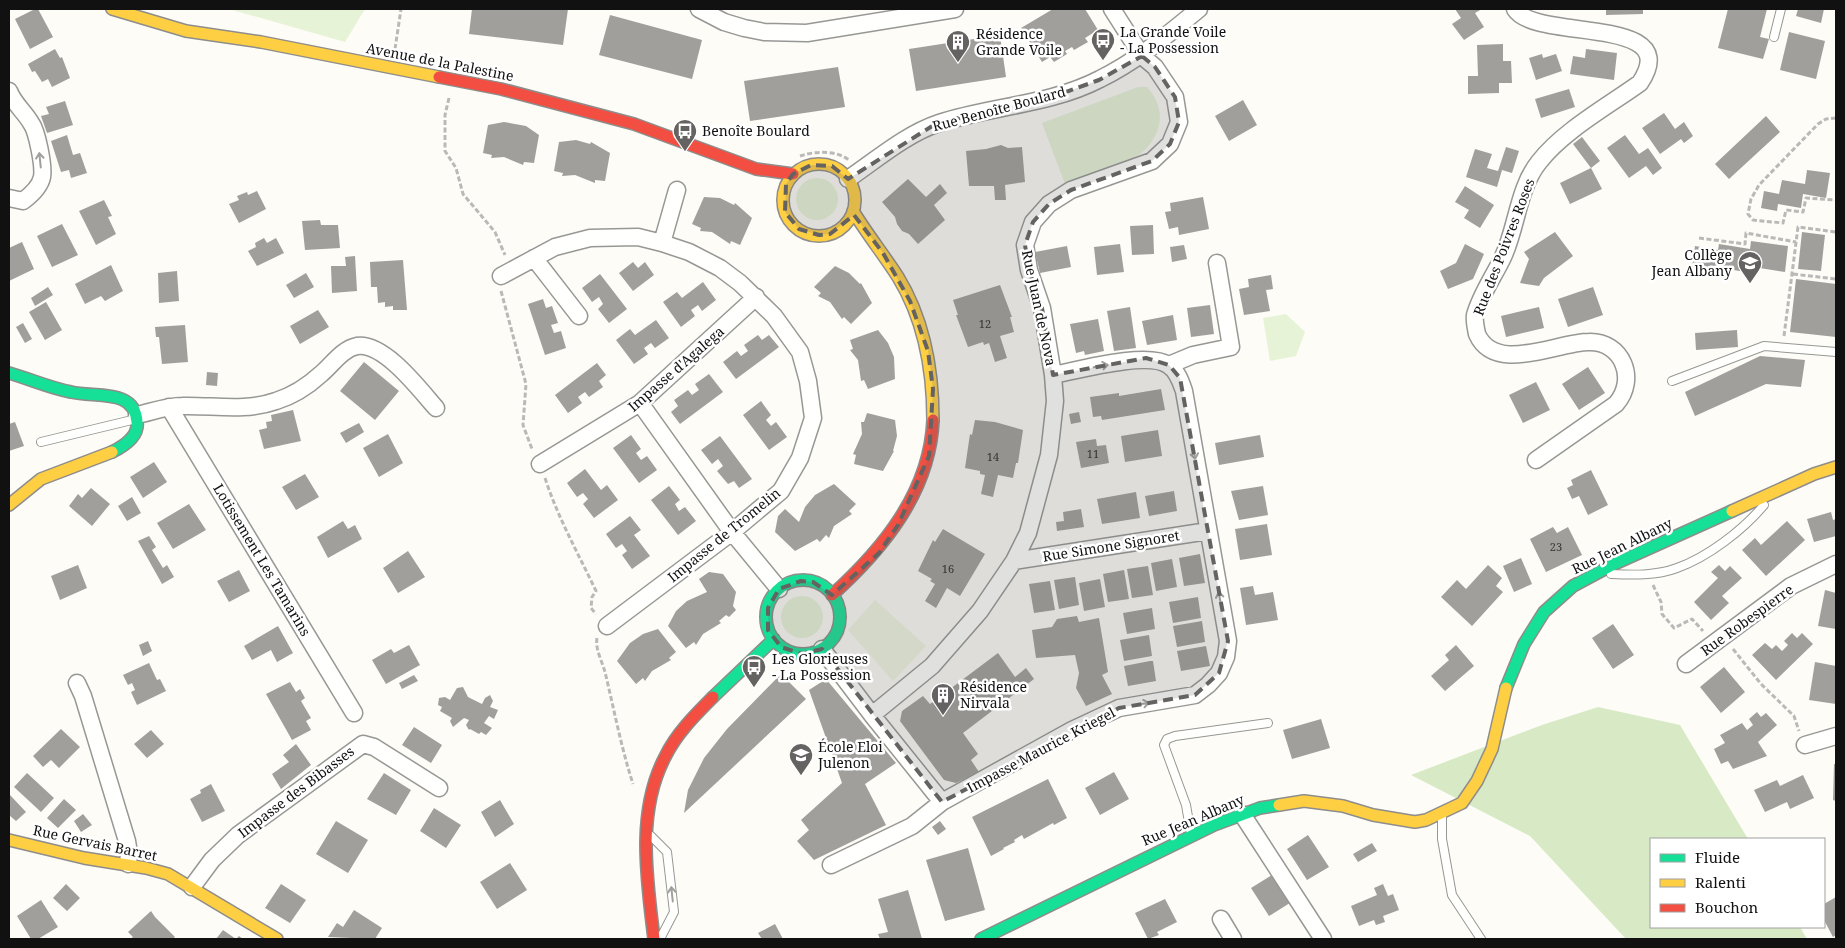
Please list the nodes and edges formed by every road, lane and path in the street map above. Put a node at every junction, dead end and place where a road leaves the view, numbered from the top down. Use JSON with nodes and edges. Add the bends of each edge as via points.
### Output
{"nodes":[{"id":1,"x":112,"y":9,"type":"edge"},
{"id":2,"x":401,"y":9,"type":"edge"},
{"id":3,"x":699,"y":9,"type":"edge"},
{"id":4,"x":955,"y":9,"type":"edge"},
{"id":5,"x":1112,"y":9,"type":"edge"},
{"id":6,"x":1199,"y":9,"type":"edge"},
{"id":7,"x":1515,"y":9,"type":"edge"},
{"id":8,"x":1781,"y":9,"type":"edge"},
{"id":9,"x":1774,"y":37,"type":"dead end"},
{"id":10,"x":395,"y":52,"type":"dead end"},
{"id":11,"x":1142,"y":56,"type":"junction"},
{"id":12,"x":10,"y":99,"type":"edge"},
{"id":13,"x":1836,"y":118,"type":"edge"},
{"id":14,"x":756,"y":169,"type":"junction"},
{"id":15,"x":793,"y":174,"type":"junction"},
{"id":16,"x":848,"y":179,"type":"junction"},
{"id":17,"x":677,"y":190,"type":"dead end"},
{"id":18,"x":784,"y":192,"type":"junction"},
{"id":19,"x":9,"y":198,"type":"edge"},
{"id":20,"x":1836,"y":200,"type":"edge"},
{"id":21,"x":853,"y":211,"type":"junction"},
{"id":22,"x":840,"y":228,"type":"junction"},
{"id":23,"x":1836,"y":232,"type":"edge"},
{"id":24,"x":1699,"y":238,"type":"dead end"},
{"id":25,"x":1796,"y":242,"type":"junction"},
{"id":26,"x":662,"y":243,"type":"junction"},
{"id":27,"x":883,"y":253,"type":"junction"},
{"id":28,"x":534,"y":258,"type":"junction"},
{"id":29,"x":1217,"y":263,"type":"dead end"},
{"id":30,"x":1793,"y":274,"type":"junction"},
{"id":31,"x":501,"y":276,"type":"dead end"},
{"id":32,"x":1836,"y":279,"type":"edge"},
{"id":33,"x":756,"y":297,"type":"junction"},
{"id":34,"x":579,"y":316,"type":"dead end"},
{"id":35,"x":1783,"y":347,"type":"junction"},
{"id":36,"x":1836,"y":352,"type":"edge"},
{"id":37,"x":1169,"y":365,"type":"junction"},
{"id":38,"x":9,"y":373,"type":"edge"},
{"id":39,"x":1053,"y":375,"type":"junction"},
{"id":40,"x":1672,"y":381,"type":"dead end"},
{"id":41,"x":640,"y":403,"type":"junction"},
{"id":42,"x":169,"y":407,"type":"junction"},
{"id":43,"x":436,"y":408,"type":"dead end"},
{"id":44,"x":138,"y":417,"type":"junction"},
{"id":45,"x":41,"y":442,"type":"dead end"},
{"id":46,"x":1536,"y":460,"type":"dead end"},
{"id":47,"x":540,"y":464,"type":"dead end"},
{"id":48,"x":1836,"y":467,"type":"edge"},
{"id":49,"x":1775,"y":492,"type":"junction"},
{"id":50,"x":9,"y":506,"type":"edge"},
{"id":51,"x":1208,"y":531,"type":"junction"},
{"id":52,"x":732,"y":532,"type":"junction"},
{"id":53,"x":1014,"y":561,"type":"junction"},
{"id":54,"x":1836,"y":564,"type":"edge"},
{"id":55,"x":1597,"y":573,"type":"junction"},
{"id":56,"x":779,"y":589,"type":"junction"},
{"id":57,"x":832,"y":595,"type":"junction"},
{"id":58,"x":607,"y":626,"type":"dead end"},
{"id":59,"x":774,"y":640,"type":"junction"},
{"id":60,"x":822,"y":649,"type":"junction"},
{"id":61,"x":1686,"y":664,"type":"dead end"},
{"id":62,"x":77,"y":682,"type":"dead end"},
{"id":63,"x":354,"y":713,"type":"dead end"},
{"id":64,"x":872,"y":715,"type":"junction"},
{"id":65,"x":1268,"y":723,"type":"dead end"},
{"id":66,"x":1836,"y":736,"type":"edge"},
{"id":67,"x":1805,"y":745,"type":"dead end"},
{"id":68,"x":439,"y":788,"type":"dead end"},
{"id":69,"x":942,"y":802,"type":"junction"},
{"id":70,"x":1442,"y":813,"type":"junction"},
{"id":71,"x":1242,"y":814,"type":"junction"},
{"id":72,"x":647,"y":832,"type":"junction"},
{"id":73,"x":1191,"y":836,"type":"junction"},
{"id":74,"x":9,"y":840,"type":"edge"},
{"id":75,"x":128,"y":864,"type":"junction"},
{"id":76,"x":831,"y":865,"type":"dead end"},
{"id":77,"x":192,"y":887,"type":"junction"},
{"id":78,"x":1221,"y":919,"type":"dead end"},
{"id":79,"x":277,"y":939,"type":"edge"},
{"id":80,"x":654,"y":939,"type":"edge"},
{"id":81,"x":660,"y":939,"type":"edge"},
{"id":82,"x":981,"y":939,"type":"edge"},
{"id":83,"x":1233,"y":939,"type":"edge"},
{"id":84,"x":1324,"y":939,"type":"edge"},
{"id":85,"x":1481,"y":939,"type":"edge"}],
"edges":[{"from":1,"to":14,"type":"main road","name":"Avenue de la Palestine","via":[[186,31],[262,42],[501,89],[634,124]]},
{"from":2,"to":10,"type":"path"},
{"from":3,"to":4,"type":"street","via":[[744,28],[807,33]]},
{"from":5,"to":11,"type":"street","name":"Rue Juan de Nova"},
{"from":6,"to":11,"type":"street","name":"Rue Benoîte Boulard"},
{"from":7,"to":46,"type":"street","name":"Rue des Poivres Roses","via":[[1536,23],[1626,37],[1641,45],[1649,56],[1648,71],[1640,83],[1559,141],[1538,162],[1526,186],[1504,256],[1475,317],[1477,333],[1484,344],[1496,352],[1515,355],[1590,341],[1613,351],[1624,364],[1628,383],[1616,404]]},
{"from":8,"to":9,"type":"lane"},
{"from":11,"to":16,"type":"street","name":"Rue Benoîte Boulard","via":[[1099,80],[1055,96],[937,123]]},
{"from":11,"to":39,"type":"street","name":"Rue Juan de Nova","via":[[1156,67],[1175,97],[1179,122],[1170,144],[1152,161],[1071,190],[1049,204],[1033,222],[1025,245],[1029,270],[1042,308]]},
{"from":19,"to":12,"type":"street","one_way":true,"via":[[22,200],[33,194],[42,177],[33,125]]},
{"from":13,"to":20,"type":"path","via":[[1818,124],[1759,185],[1751,198],[1748,214],[1753,220],[1783,223],[1786,210],[1802,212],[1806,198]]},
{"from":14,"to":15,"type":"main road","name":"Avenue de la Palestine"},
{"from":14,"to":18,"type":"main road","name":"Avenue de la Palestine"},
{"from":15,"to":16,"type":"main road","via":[[811,164],[822,164],[841,172]]},
{"from":15,"to":18,"type":"main road"},
{"from":16,"to":21,"type":"main road","via":[[853,190]]},
{"from":17,"to":26,"type":"street"},
{"from":18,"to":22,"type":"main road","via":[[785,212],[799,229],[819,236]]},
{"from":21,"to":22,"type":"main road"},
{"from":21,"to":27,"type":"main road"},
{"from":22,"to":27,"type":"main road"},
{"from":23,"to":25,"type":"path","via":[[1798,227]]},
{"from":24,"to":25,"type":"path","via":[[1745,244],[1746,233]]},
{"from":25,"to":30,"type":"path"},
{"from":26,"to":28,"type":"street","name":"Impasse de Tromelin","via":[[638,237],[590,238]]},
{"from":26,"to":33,"type":"street","name":"Impasse de Tromelin","via":[[720,268]]},
{"from":27,"to":57,"type":"main road","via":[[910,300],[928,351],[933,388],[929,456],[915,492],[884,546]]},
{"from":28,"to":31,"type":"street","name":"Impasse de Tromelin"},
{"from":28,"to":34,"type":"street"},
{"from":29,"to":37,"type":"street","via":[[1231,348],[1193,355]]},
{"from":30,"to":32,"type":"path"},
{"from":30,"to":35,"type":"path"},
{"from":33,"to":41,"type":"street","name":"Impasse d'Agalega"},
{"from":33,"to":52,"type":"street","name":"Impasse de Tromelin","via":[[800,352],[813,418],[800,458],[781,491]]},
{"from":35,"to":36,"type":"lane"},
{"from":35,"to":40,"type":"lane","via":[[1751,349]]},
{"from":39,"to":37,"type":"street","one_way":true,"via":[[1146,358]]},
{"from":37,"to":51,"type":"street","name":"Impasse Maurice Kriegel","one_way":true,"via":[[1180,378],[1184,391]]},
{"from":38,"to":44,"type":"main road","via":[[59,389],[123,399],[132,405]]},
{"from":39,"to":53,"type":"street","name":"Rue Juan de Nova","via":[[1049,455],[1028,533]]},
{"from":41,"to":47,"type":"street","name":"Impasse d'Agalega"},
{"from":41,"to":52,"type":"street"},
{"from":42,"to":43,"type":"street","via":[[239,408],[277,401],[310,384],[337,358],[357,346],[374,350],[393,362]]},
{"from":42,"to":44,"type":"street"},
{"from":42,"to":63,"type":"street","name":"Lotissement Les Tamarins"},
{"from":44,"to":45,"type":"lane"},
{"from":44,"to":50,"type":"main road","via":[[137,432],[126,444],[100,458],[38,481]]},
{"from":48,"to":49,"type":"main road","name":"Rue Jean Albany"},
{"from":49,"to":55,"type":"main road","name":"Rue Jean Albany"},
{"from":49,"to":55,"type":"lane","via":[[1751,521],[1719,546],[1676,568],[1647,574]]},
{"from":51,"to":53,"type":"street","name":"Rue Simone Signoret"},
{"from":69,"to":51,"type":"street","name":"Impasse Maurice Kriegel","one_way":true,"via":[[1072,730],[1120,708],[1195,695],[1208,685],[1219,673],[1228,641]]},
{"from":52,"to":56,"type":"street"},
{"from":52,"to":58,"type":"street","name":"Impasse de Tromelin"},
{"from":53,"to":64,"type":"street","name":"Rue Juan de Nova","via":[[980,612],[932,666]]},
{"from":54,"to":61,"type":"street","name":"Rue Robespierre","via":[[1791,586]]},
{"from":55,"to":70,"type":"main road","name":"Rue Jean Albany","via":[[1573,586],[1544,612],[1508,678],[1492,750],[1477,781],[1462,804]]},
{"from":56,"to":57,"type":"main road","via":[[801,580],[818,584]]},
{"from":56,"to":59,"type":"main road","via":[[768,608],[766,619]]},
{"from":57,"to":60,"type":"main road","via":[[838,606],[838,630]]},
{"from":59,"to":60,"type":"main road","via":[[791,652],[813,653]]},
{"from":59,"to":72,"type":"main road","via":[[695,716],[664,756],[652,793]]},
{"from":60,"to":64,"type":"street"},
{"from":62,"to":75,"type":"street","via":[[127,841]]},
{"from":64,"to":69,"type":"street"},
{"from":65,"to":73,"type":"lane","via":[[1167,739],[1164,745],[1186,805]]},
{"from":66,"to":67,"type":"street"},
{"from":68,"to":77,"type":"street","name":"Impasse des Bibasses","via":[[374,747],[363,744],[238,835],[212,860]]},
{"from":69,"to":76,"type":"street","name":"Impasse Maurice Kriegel","via":[[912,826]]},
{"from":70,"to":71,"type":"main road","name":"Rue Jean Albany","via":[[1426,820],[1404,821],[1343,806],[1304,801]]},
{"from":70,"to":85,"type":"lane","via":[[1442,839],[1452,895]]},
{"from":71,"to":73,"type":"main road","name":"Rue Jean Albany"},
{"from":71,"to":84,"type":"street"},
{"from":72,"to":80,"type":"main road"},
{"from":81,"to":72,"type":"lane","one_way":true,"via":[[674,912],[667,852]]},
{"from":73,"to":82,"type":"main road","name":"Rue Jean Albany"},
{"from":74,"to":75,"type":"main road","name":"Rue Gervais Barret","via":[[84,858]]},
{"from":75,"to":77,"type":"main road","name":"Rue Gervais Barret","via":[[168,874]]},
{"from":77,"to":79,"type":"main road","name":"Rue Gervais Barret"},
{"from":78,"to":83,"type":"street"}]}
